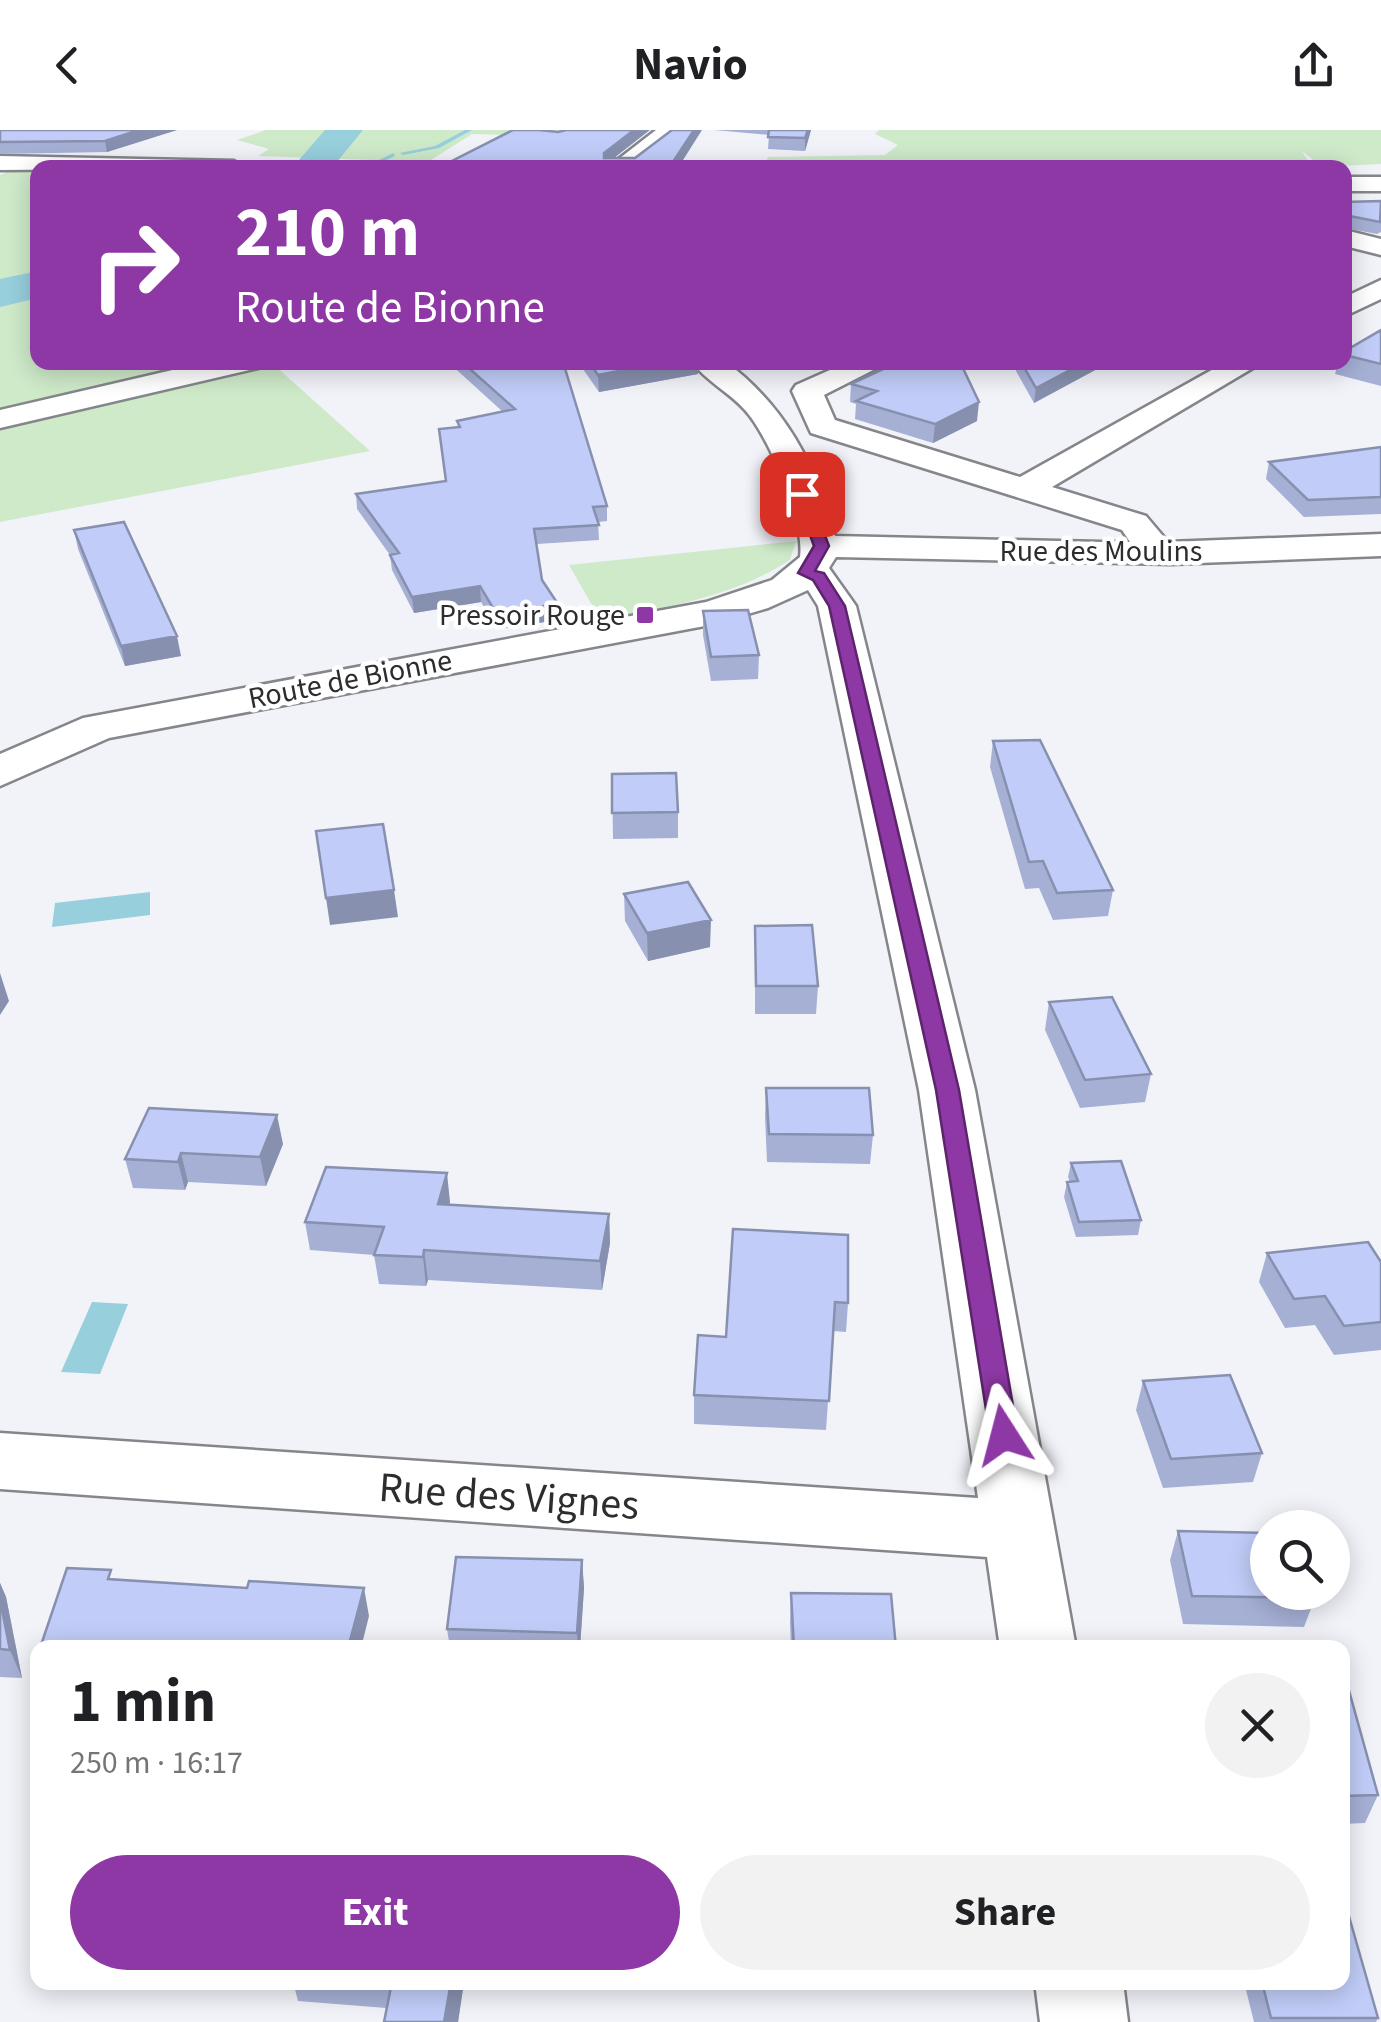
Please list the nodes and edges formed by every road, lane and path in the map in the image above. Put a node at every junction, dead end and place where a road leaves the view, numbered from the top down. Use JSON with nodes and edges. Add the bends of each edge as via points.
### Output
{"nodes":[{"id":1,"x":670,"y":130,"type":"edge"},
{"id":2,"x":629,"y":160,"type":"edge"},
{"id":3,"x":0,"y":163,"type":"edge"},
{"id":4,"x":30,"y":164,"type":"edge"},
{"id":5,"x":1352,"y":184,"type":"edge"},
{"id":6,"x":1381,"y":184,"type":"edge"},
{"id":7,"x":1352,"y":240,"type":"edge"},
{"id":8,"x":1381,"y":250,"type":"edge"},
{"id":9,"x":1381,"y":263,"type":"edge"},
{"id":10,"x":1381,"y":288,"type":"edge"},
{"id":11,"x":1352,"y":304,"type":"edge"},
{"id":12,"x":213,"y":370,"type":"edge"},
{"id":13,"x":716,"y":370,"type":"edge"},
{"id":14,"x":856,"y":370,"type":"edge"},
{"id":15,"x":1235,"y":370,"type":"edge"},
{"id":16,"x":0,"y":419,"type":"edge"},
{"id":17,"x":1024,"y":489,"type":"junction"},
{"id":18,"x":1381,"y":545,"type":"edge"},
{"id":19,"x":1157,"y":552,"type":"junction"},
{"id":20,"x":813,"y":560,"type":"junction"},
{"id":21,"x":0,"y":773,"type":"edge"},
{"id":22,"x":0,"y":1460,"type":"edge"},
{"id":23,"x":1018,"y":1530,"type":"junction"},
{"id":24,"x":1037,"y":1640,"type":"edge"},
{"id":25,"x":1080,"y":1990,"type":"edge"},
{"id":26,"x":1084,"y":2022,"type":"edge"}],
"edges":[{"from":1,"to":2,"type":"street"},
{"from":3,"to":4,"type":"street"},
{"from":5,"to":6,"type":"street"},
{"from":7,"to":8,"type":"street"},
{"from":8,"to":9,"type":"street"},
{"from":10,"to":11,"type":"street"},
{"from":12,"to":16,"type":"street"},
{"from":13,"to":20,"type":"street","via":[[769,420],[814,519]]},
{"from":14,"to":17,"type":"street","via":[[807,391],[822,426]]},
{"from":15,"to":17,"type":"street"},
{"from":17,"to":19,"type":"street","via":[[1134,524]]},
{"from":18,"to":19,"type":"street","name":"Rue des Moulins"},
{"from":19,"to":20,"type":"street","name":"Rue des Moulins","via":[[936,552]]},
{"from":20,"to":21,"type":"street","name":"Route de Bionne","via":[[750,602],[710,613],[98,728],[31,752]]},
{"from":20,"to":23,"type":"street","via":[[837,606],[947,1090]]},
{"from":22,"to":23,"type":"street","name":"Rue des Vignes"},
{"from":23,"to":24,"type":"street"},
{"from":25,"to":26,"type":"street"}]}
